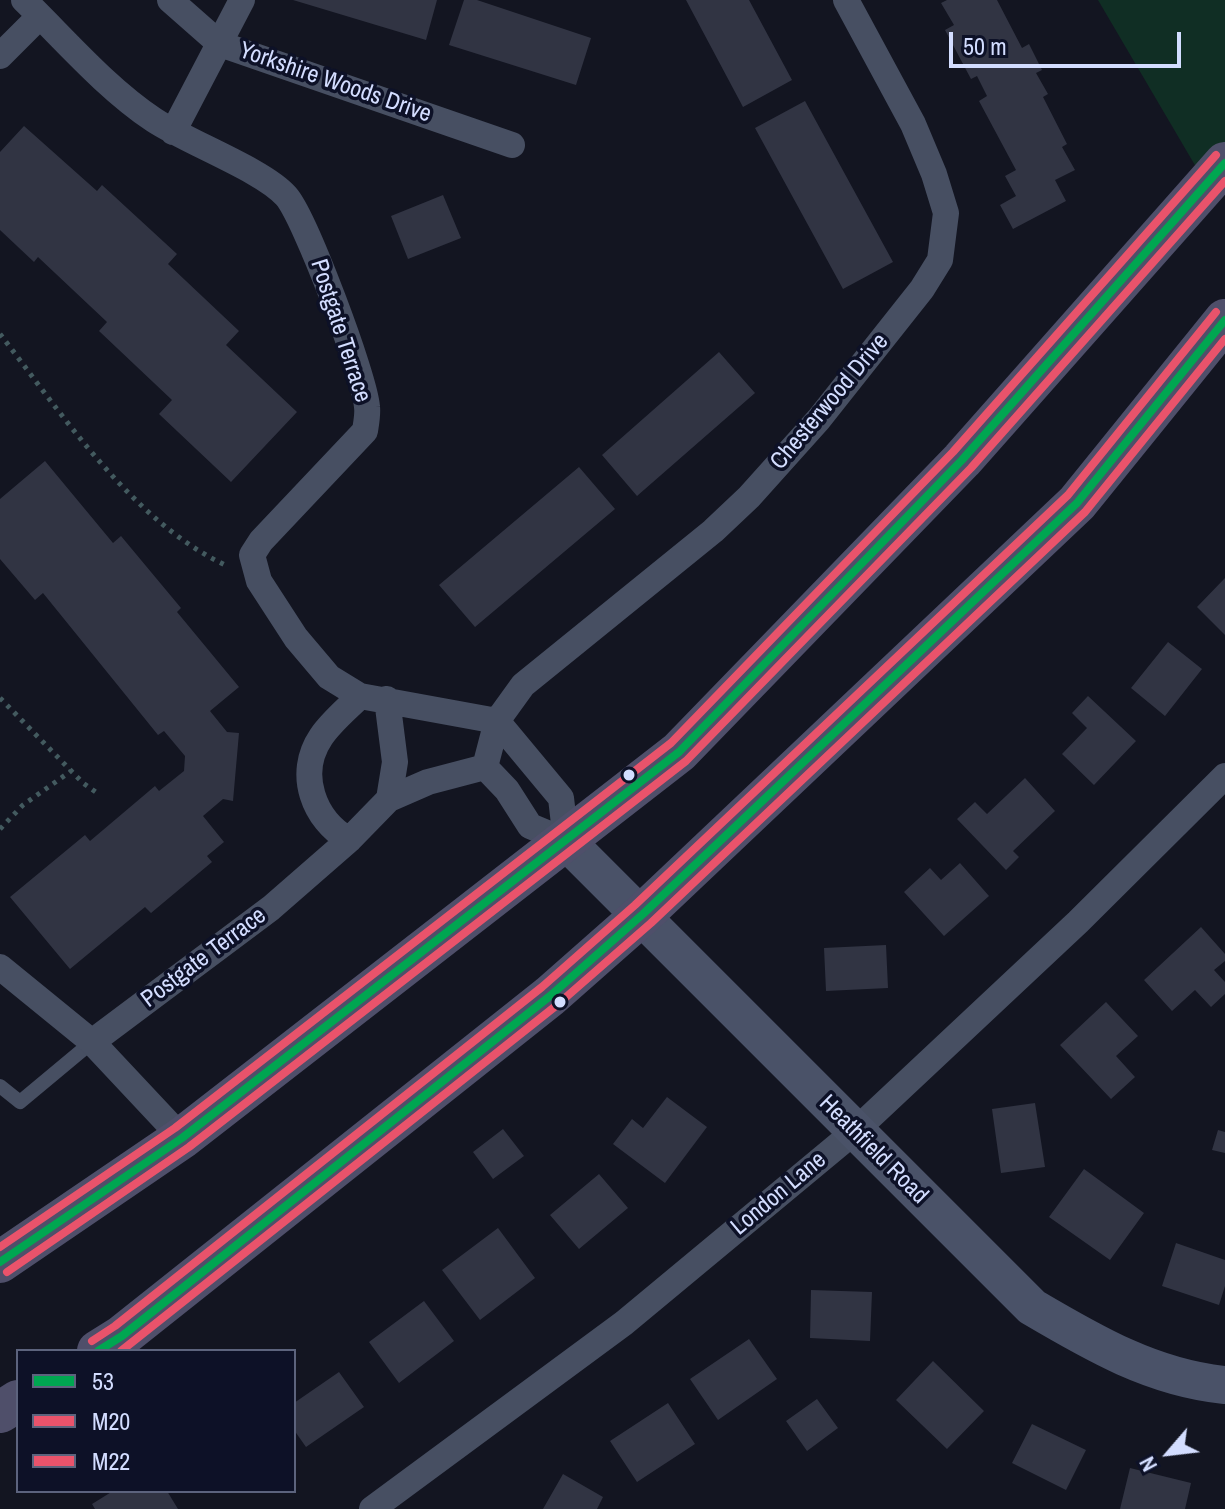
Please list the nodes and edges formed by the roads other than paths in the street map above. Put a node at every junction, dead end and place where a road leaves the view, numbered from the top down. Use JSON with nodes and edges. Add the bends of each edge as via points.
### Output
{"nodes":[{"id":1,"x":170,"y":0,"type":"edge"},
{"id":2,"x":242,"y":0,"type":"edge"},
{"id":3,"x":846,"y":0,"type":"edge"},
{"id":4,"x":32,"y":8,"type":"edge"},
{"id":5,"x":220,"y":44,"type":"junction"},
{"id":6,"x":0,"y":56,"type":"edge"},
{"id":7,"x":173,"y":132,"type":"junction"},
{"id":8,"x":512,"y":145,"type":"dead end"},
{"id":9,"x":1225,"y":163,"type":"edge"},
{"id":10,"x":1225,"y":320,"type":"edge"},
{"id":11,"x":360,"y":696,"type":"junction"},
{"id":12,"x":387,"y":699,"type":"junction"},
{"id":13,"x":497,"y":721,"type":"junction"},
{"id":14,"x":485,"y":767,"type":"junction"},
{"id":15,"x":1225,"y":776,"type":"edge"},
{"id":16,"x":389,"y":799,"type":"junction"},
{"id":17,"x":349,"y":840,"type":"junction"},
{"id":18,"x":566,"y":841,"type":"junction"},
{"id":19,"x":643,"y":914,"type":"junction"},
{"id":20,"x":0,"y":967,"type":"edge"},
{"id":21,"x":92,"y":1042,"type":"junction"},
{"id":22,"x":0,"y":1086,"type":"edge"},
{"id":23,"x":854,"y":1132,"type":"junction"},
{"id":24,"x":182,"y":1138,"type":"junction"},
{"id":25,"x":0,"y":1262,"type":"edge"},
{"id":26,"x":101,"y":1349,"type":"edge"},
{"id":27,"x":1225,"y":1385,"type":"edge"},
{"id":28,"x":403,"y":1501,"type":"edge"},
{"id":29,"x":372,"y":1509,"type":"edge"}],
"edges":[{"from":1,"to":5,"type":"street","name":"Yorkshire Woods Drive"},
{"from":2,"to":5,"type":"street"},
{"from":3,"to":13,"type":"street","name":"Chesterwood Drive","via":[[934,174],[946,213],[940,260],[819,419],[749,497],[523,685]]},
{"from":4,"to":6,"type":"street","name":"Postgate Terrace"},
{"from":4,"to":7,"type":"street","name":"Postgate Terrace","via":[[151,119]]},
{"from":5,"to":7,"type":"street"},
{"from":5,"to":8,"type":"street","name":"Yorkshire Woods Drive"},
{"from":7,"to":11,"type":"street","name":"Postgate Terrace","via":[[286,195],[306,231],[354,358],[367,407],[365,431],[252,555],[259,581],[296,638],[329,677]]},
{"from":9,"to":18,"type":"main road","via":[[962,460],[679,752]]},
{"from":10,"to":19,"type":"main road","via":[[1077,503]]},
{"from":11,"to":12,"type":"street"},
{"from":11,"to":17,"type":"street","via":[[319,739],[311,759],[310,793],[319,816]]},
{"from":12,"to":13,"type":"street"},
{"from":12,"to":16,"type":"street","via":[[395,762]]},
{"from":13,"to":14,"type":"street"},
{"from":13,"to":18,"type":"street","via":[[561,798]]},
{"from":14,"to":16,"type":"street","name":"Postgate Terrace"},
{"from":14,"to":18,"type":"street","via":[[530,826]]},
{"from":15,"to":23,"type":"street","name":"London Lane"},
{"from":16,"to":17,"type":"street","name":"Postgate Terrace"},
{"from":17,"to":21,"type":"street","name":"Postgate Terrace","via":[[271,908]]},
{"from":18,"to":19,"type":"street","name":"Heathfield Road"},
{"from":18,"to":24,"type":"main road"},
{"from":19,"to":23,"type":"street","name":"Heathfield Road"},
{"from":19,"to":26,"type":"main road","via":[[550,996]]},
{"from":20,"to":21,"type":"street"},
{"from":21,"to":22,"type":"lane","via":[[20,1102]]},
{"from":21,"to":24,"type":"street"},
{"from":23,"to":27,"type":"street","name":"Heathfield Road","via":[[1032,1307],[1116,1356],[1196,1383]]},
{"from":23,"to":28,"type":"street","name":"London Lane"},
{"from":24,"to":25,"type":"main road"},
{"from":28,"to":29,"type":"street","name":"London Lane"}]}
